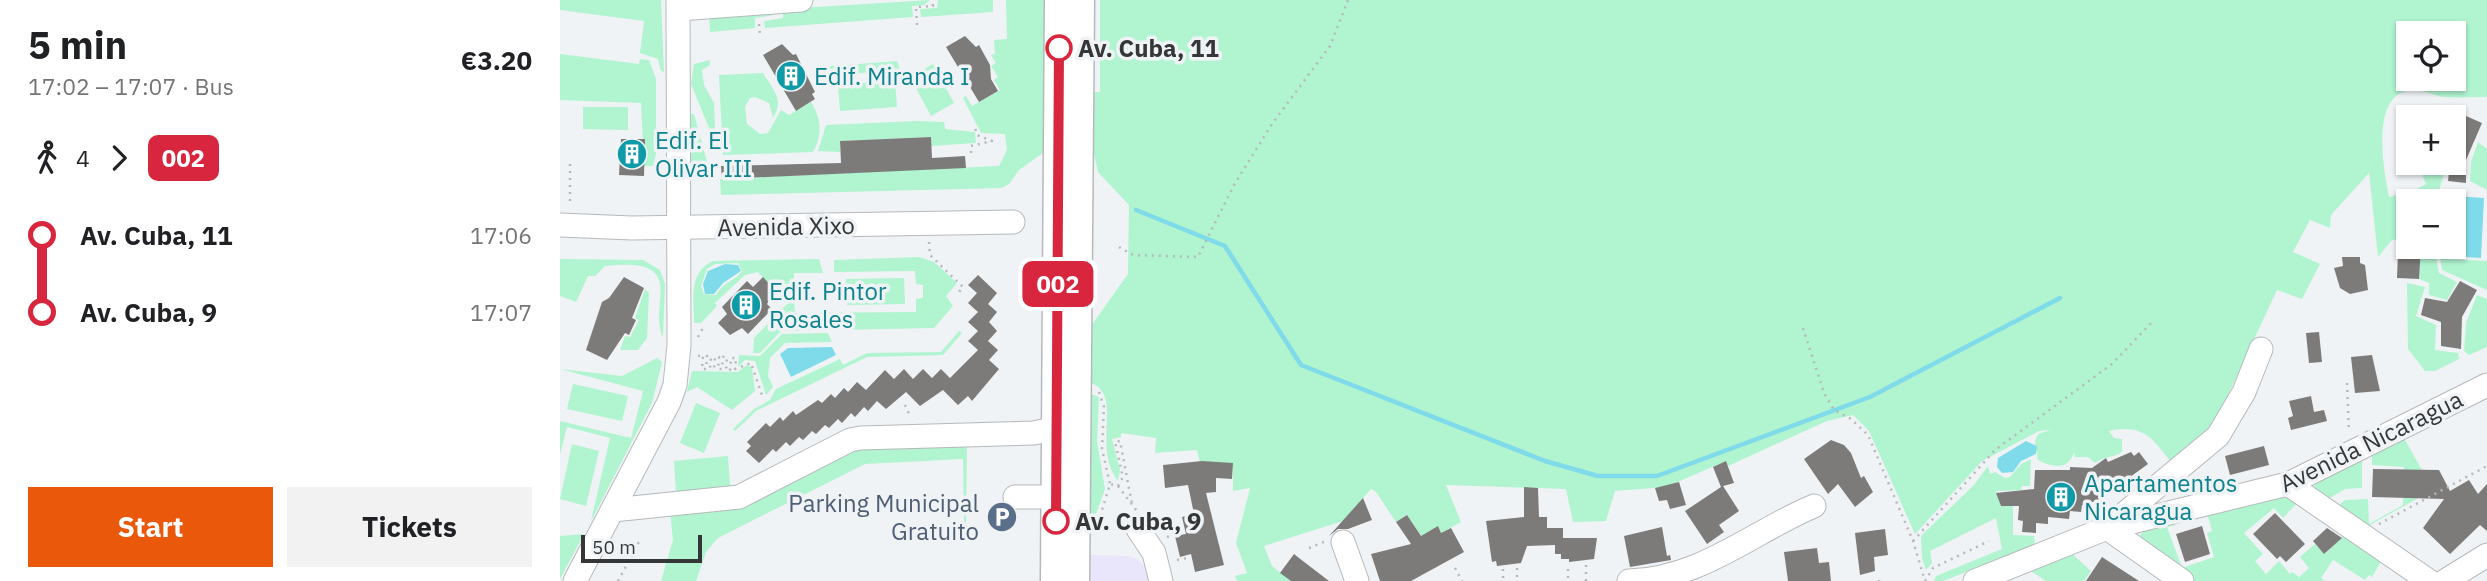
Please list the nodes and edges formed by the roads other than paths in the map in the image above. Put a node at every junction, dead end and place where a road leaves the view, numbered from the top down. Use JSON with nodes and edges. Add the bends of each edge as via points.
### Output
{"nodes":[{"id":1,"x":801,"y":0,"type":"edge"},
{"id":2,"x":1059,"y":0,"type":"edge"},
{"id":3,"x":1080,"y":0,"type":"edge"},
{"id":4,"x":679,"y":4,"type":"edge"},
{"id":5,"x":1013,"y":222,"type":"dead end"},
{"id":6,"x":565,"y":226,"type":"edge"},
{"id":7,"x":678,"y":228,"type":"junction"},
{"id":8,"x":2261,"y":349,"type":"dead end"},
{"id":9,"x":2487,"y":385,"type":"edge"},
{"id":10,"x":1062,"y":416,"type":"junction"},
{"id":11,"x":2288,"y":484,"type":"junction"},
{"id":12,"x":1015,"y":497,"type":"dead end"},
{"id":13,"x":1057,"y":497,"type":"junction"},
{"id":14,"x":1814,"y":506,"type":"dead end"},
{"id":15,"x":613,"y":510,"type":"junction"},
{"id":16,"x":1138,"y":521,"type":"road end"},
{"id":17,"x":2108,"y":528,"type":"junction"},
{"id":18,"x":1343,"y":542,"type":"dead end"},
{"id":19,"x":2487,"y":555,"type":"edge"},
{"id":20,"x":2015,"y":575,"type":"edge"},
{"id":21,"x":575,"y":581,"type":"edge"},
{"id":22,"x":1055,"y":581,"type":"edge"},
{"id":23,"x":1075,"y":581,"type":"edge"},
{"id":24,"x":1160,"y":581,"type":"edge"},
{"id":25,"x":1357,"y":581,"type":"edge"},
{"id":26,"x":1629,"y":581,"type":"edge"},
{"id":27,"x":1975,"y":581,"type":"edge"},
{"id":28,"x":2182,"y":581,"type":"edge"},
{"id":29,"x":2429,"y":581,"type":"edge"},
{"id":30,"x":2445,"y":581,"type":"edge"}],
"edges":[{"from":1,"to":4,"type":"street"},
{"from":2,"to":10,"type":"main road"},
{"from":3,"to":10,"type":"main road"},
{"from":4,"to":7,"type":"street"},
{"from":5,"to":7,"type":"street","name":"Avenida Xixo"},
{"from":6,"to":7,"type":"street","name":"Avenida Xixo"},
{"from":7,"to":15,"type":"street","via":[[690,361]]},
{"from":8,"to":17,"type":"street","via":[[2244,392],[2218,436]]},
{"from":9,"to":11,"type":"street","name":"Avenida Nicaragua"},
{"from":10,"to":13,"type":"main road"},
{"from":10,"to":15,"type":"street","via":[[850,440],[739,497]]},
{"from":10,"to":23,"type":"main road"},
{"from":11,"to":17,"type":"street","name":"Avenida Nicaragua"},
{"from":11,"to":29,"type":"street"},
{"from":12,"to":13,"type":"street"},
{"from":13,"to":22,"type":"main road"},
{"from":14,"to":26,"type":"street","via":[[1710,562],[1649,580]]},
{"from":15,"to":21,"type":"street"},
{"from":16,"to":24,"type":"street","via":[[1154,553]]},
{"from":17,"to":20,"type":"street","name":"Avenida Nicaragua"},
{"from":17,"to":28,"type":"street"},
{"from":18,"to":25,"type":"street"},
{"from":19,"to":30,"type":"street"},
{"from":20,"to":27,"type":"street","name":"Avenida Nicaragua"}]}
